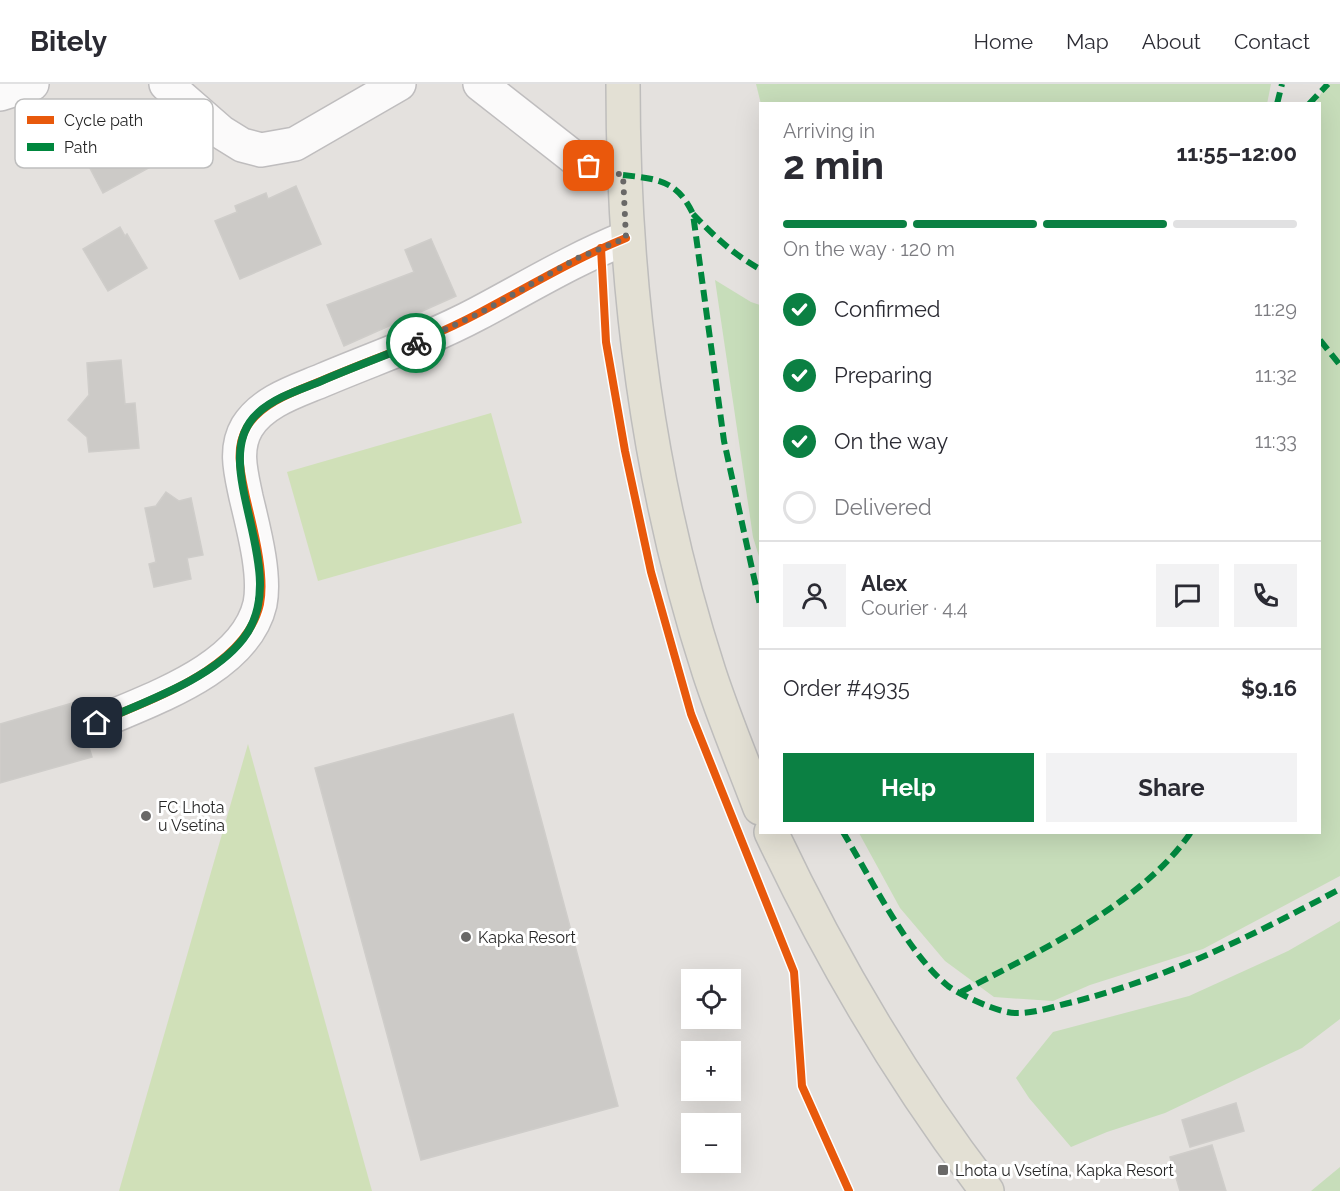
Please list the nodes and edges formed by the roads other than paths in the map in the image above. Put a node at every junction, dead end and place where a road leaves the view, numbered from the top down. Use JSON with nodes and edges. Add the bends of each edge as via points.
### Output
{"nodes":[{"id":1,"x":32,"y":84,"type":"edge"},
{"id":2,"x":166,"y":84,"type":"edge"},
{"id":3,"x":399,"y":84,"type":"edge"},
{"id":4,"x":480,"y":84,"type":"edge"},
{"id":5,"x":623,"y":84,"type":"edge"},
{"id":6,"x":0,"y":94,"type":"edge"},
{"id":7,"x":183,"y":99,"type":"edge"},
{"id":8,"x":213,"y":125,"type":"edge"},
{"id":9,"x":623,"y":175,"type":"junction"},
{"id":10,"x":626,"y":238,"type":"junction"},
{"id":11,"x":97,"y":723,"type":"dead end"},
{"id":12,"x":759,"y":805,"type":"edge"},
{"id":13,"x":772,"y":834,"type":"edge"},
{"id":14,"x":987,"y":1191,"type":"edge"}],
"edges":[{"from":1,"to":6,"type":"street"},
{"from":2,"to":7,"type":"street"},
{"from":3,"to":8,"type":"street","via":[[295,144],[261,150],[242,145]]},
{"from":4,"to":9,"type":"street","via":[[577,159]]},
{"from":5,"to":9,"type":"main road"},
{"from":9,"to":10,"type":"main road"},
{"from":10,"to":11,"type":"street","via":[[578,258],[428,338],[287,395],[258,413],[240,445],[239,465],[261,582],[260,604],[253,623],[242,640],[217,663],[185,683]]},
{"from":10,"to":12,"type":"main road","via":[[648,420],[664,504],[709,671]]},
{"from":13,"to":14,"type":"main road","via":[[801,895],[887,1048],[941,1131]]}]}
